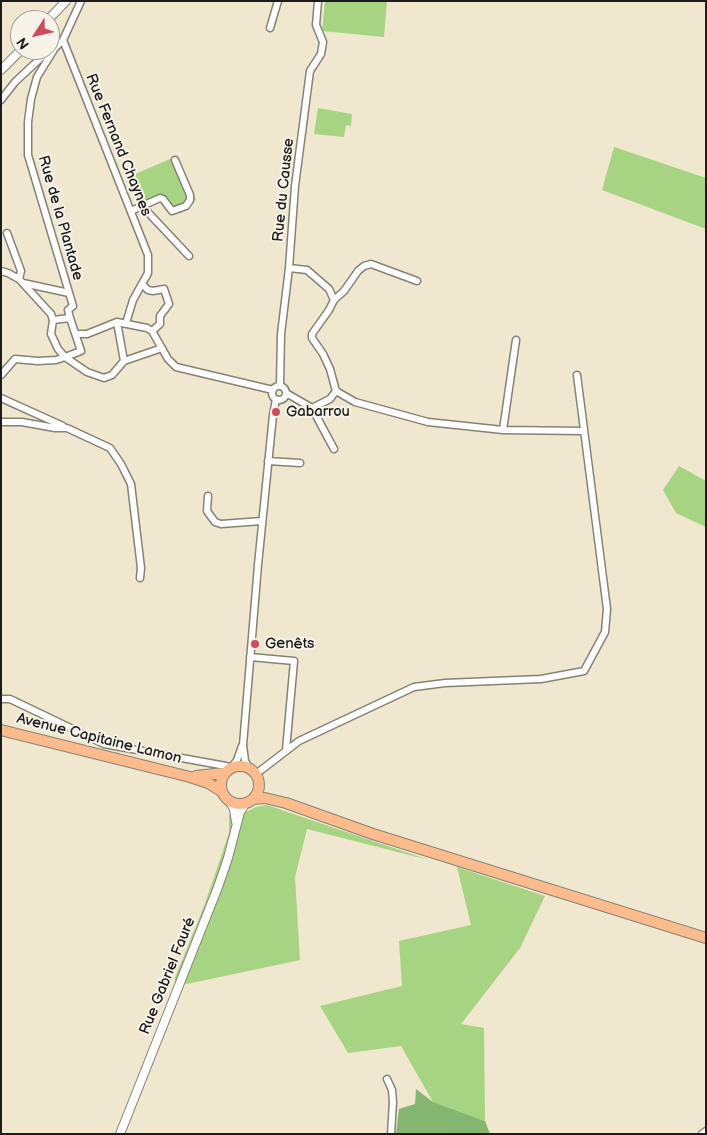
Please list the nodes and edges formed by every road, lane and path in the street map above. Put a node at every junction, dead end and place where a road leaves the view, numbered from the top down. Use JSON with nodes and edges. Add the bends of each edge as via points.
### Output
{"nodes":[{"id":1,"x":81,"y":1,"type":"edge"},
{"id":2,"x":278,"y":1,"type":"edge"},
{"id":3,"x":318,"y":1,"type":"edge"},
{"id":4,"x":270,"y":28,"type":"dead end"},
{"id":5,"x":63,"y":40,"type":"junction"},
{"id":6,"x":60,"y":43,"type":"edge"},
{"id":7,"x":11,"y":60,"type":"edge"},
{"id":8,"x":39,"y":60,"type":"edge"},
{"id":9,"x":48,"y":60,"type":"edge"},
{"id":10,"x":1,"y":70,"type":"edge"},
{"id":11,"x":1,"y":100,"type":"edge"},
{"id":12,"x":175,"y":160,"type":"dead end"},
{"id":13,"x":142,"y":206,"type":"junction"},
{"id":14,"x":131,"y":211,"type":"junction"},
{"id":15,"x":7,"y":232,"type":"dead end"},
{"id":16,"x":189,"y":256,"type":"dead end"},
{"id":17,"x":289,"y":268,"type":"junction"},
{"id":18,"x":1,"y":271,"type":"edge"},
{"id":19,"x":20,"y":281,"type":"junction"},
{"id":20,"x":416,"y":281,"type":"dead end"},
{"id":21,"x":142,"y":284,"type":"junction"},
{"id":22,"x":69,"y":293,"type":"junction"},
{"id":23,"x":334,"y":300,"type":"junction"},
{"id":24,"x":70,"y":318,"type":"junction"},
{"id":25,"x":54,"y":320,"type":"junction"},
{"id":26,"x":118,"y":322,"type":"junction"},
{"id":27,"x":126,"y":324,"type":"junction"},
{"id":28,"x":152,"y":331,"type":"junction"},
{"id":29,"x":76,"y":334,"type":"junction"},
{"id":30,"x":516,"y":340,"type":"dead end"},
{"id":31,"x":162,"y":348,"type":"junction"},
{"id":32,"x":65,"y":357,"type":"junction"},
{"id":33,"x":124,"y":361,"type":"junction"},
{"id":34,"x":1,"y":375,"type":"edge"},
{"id":35,"x":577,"y":375,"type":"dead end"},
{"id":36,"x":280,"y":386,"type":"junction"},
{"id":37,"x":273,"y":390,"type":"junction"},
{"id":38,"x":336,"y":391,"type":"junction"},
{"id":39,"x":286,"y":393,"type":"junction"},
{"id":40,"x":1,"y":398,"type":"edge"},
{"id":41,"x":276,"y":399,"type":"junction"},
{"id":42,"x":312,"y":408,"type":"junction"},
{"id":43,"x":1,"y":422,"type":"edge"},
{"id":44,"x":67,"y":428,"type":"junction"},
{"id":45,"x":503,"y":430,"type":"junction"},
{"id":46,"x":584,"y":431,"type":"junction"},
{"id":47,"x":334,"y":449,"type":"dead end"},
{"id":48,"x":268,"y":461,"type":"junction"},
{"id":49,"x":300,"y":463,"type":"dead end"},
{"id":50,"x":208,"y":496,"type":"dead end"},
{"id":51,"x":262,"y":521,"type":"junction"},
{"id":52,"x":140,"y":578,"type":"dead end"},
{"id":53,"x":250,"y":657,"type":"junction"},
{"id":54,"x":1,"y":699,"type":"edge"},
{"id":55,"x":1,"y":730,"type":"edge"},
{"id":56,"x":243,"y":745,"type":"junction"},
{"id":57,"x":286,"y":750,"type":"junction"},
{"id":58,"x":228,"y":770,"type":"junction"},
{"id":59,"x":254,"y":775,"type":"junction"},
{"id":60,"x":190,"y":776,"type":"junction"},
{"id":61,"x":221,"y":791,"type":"junction"},
{"id":62,"x":250,"y":801,"type":"junction"},
{"id":63,"x":230,"y":802,"type":"junction"},
{"id":64,"x":286,"y":803,"type":"junction"},
{"id":65,"x":236,"y":827,"type":"junction"},
{"id":66,"x":706,"y":938,"type":"edge"},
{"id":67,"x":387,"y":1078,"type":"dead end"},
{"id":68,"x":706,"y":1132,"type":"edge"},
{"id":69,"x":120,"y":1134,"type":"edge"},
{"id":70,"x":391,"y":1134,"type":"edge"},
{"id":71,"x":702,"y":1134,"type":"edge"}],
"edges":[{"from":1,"to":5,"type":"street"},
{"from":2,"to":4,"type":"street"},
{"from":3,"to":17,"type":"street","name":"Rue du Causse","via":[[316,25],[323,42],[308,83]]},
{"from":5,"to":6,"type":"street","name":"Rue de la Plantade"},
{"from":5,"to":14,"type":"street","name":"Rue Fernand Chaynes"},
{"from":7,"to":10,"type":"street"},
{"from":8,"to":11,"type":"street"},
{"from":9,"to":22,"type":"street","name":"Rue de la Plantade","via":[[37,77],[31,99],[28,155]]},
{"from":12,"to":13,"type":"street","via":[[190,195],[186,206],[172,211],[160,198]]},
{"from":13,"to":14,"type":"street"},
{"from":13,"to":16,"type":"street"},
{"from":14,"to":21,"type":"street","name":"Rue Fernand Chaynes","via":[[148,255],[148,273]]},
{"from":15,"to":19,"type":"street","via":[[21,271]]},
{"from":17,"to":23,"type":"street","via":[[307,270],[329,289]]},
{"from":17,"to":36,"type":"street","name":"Rue du Causse","via":[[281,334]]},
{"from":18,"to":19,"type":"street"},
{"from":19,"to":22,"type":"street"},
{"from":19,"to":25,"type":"street"},
{"from":20,"to":23,"type":"street","via":[[371,264],[358,271]]},
{"from":21,"to":27,"type":"street","name":"Rue Fernand Chaynes"},
{"from":21,"to":28,"type":"street","via":[[153,291],[164,288],[169,304],[160,316],[160,324]]},
{"from":22,"to":24,"type":"street","name":"Rue de la Plantade","via":[[73,306],[68,310]]},
{"from":23,"to":38,"type":"street","via":[[312,338],[330,369]]},
{"from":24,"to":25,"type":"street"},
{"from":24,"to":29,"type":"street"},
{"from":25,"to":32,"type":"street","via":[[51,334]]},
{"from":26,"to":27,"type":"street"},
{"from":26,"to":29,"type":"street","via":[[87,334]]},
{"from":26,"to":33,"type":"street"},
{"from":27,"to":28,"type":"street"},
{"from":28,"to":31,"type":"street"},
{"from":29,"to":32,"type":"street","via":[[81,351]]},
{"from":30,"to":45,"type":"street"},
{"from":31,"to":33,"type":"street"},
{"from":31,"to":37,"type":"street","via":[[176,367]]},
{"from":32,"to":33,"type":"street","via":[[86,372],[104,378],[112,375]]},
{"from":32,"to":34,"type":"street","via":[[38,361],[15,359]]},
{"from":35,"to":46,"type":"street"},
{"from":36,"to":37,"type":"street"},
{"from":36,"to":39,"type":"street"},
{"from":37,"to":41,"type":"street"},
{"from":38,"to":42,"type":"street","via":[[330,399]]},
{"from":38,"to":45,"type":"street","via":[[355,402],[428,422]]},
{"from":39,"to":41,"type":"street","via":[[283,399]]},
{"from":39,"to":42,"type":"street"},
{"from":40,"to":44,"type":"street"},
{"from":41,"to":48,"type":"street"},
{"from":42,"to":47,"type":"street"},
{"from":43,"to":44,"type":"street"},
{"from":44,"to":52,"type":"street","via":[[110,448],[131,484]]},
{"from":45,"to":46,"type":"street"},
{"from":46,"to":57,"type":"street","via":[[607,609],[605,632],[584,671],[541,679],[414,687]]},
{"from":48,"to":49,"type":"street"},
{"from":48,"to":51,"type":"street"},
{"from":50,"to":51,"type":"street","via":[[207,511],[215,522]]},
{"from":51,"to":53,"type":"street"},
{"from":53,"to":56,"type":"street"},
{"from":53,"to":57,"type":"street","via":[[294,661]]},
{"from":54,"to":58,"type":"street","via":[[10,699],[104,744],[226,766]]},
{"from":55,"to":60,"type":"main road","name":"Avenue Capitaine Lamon"},
{"from":56,"to":58,"type":"street","via":[[238,760]]},
{"from":56,"to":59,"type":"street","via":[[245,760]]},
{"from":57,"to":59,"type":"street"},
{"from":58,"to":59,"type":"main road","via":[[244,766]]},
{"from":58,"to":60,"type":"main road","name":"Avenue Capitaine Lamon","via":[[214,776]]},
{"from":58,"to":61,"type":"main road","via":[[220,785]]},
{"from":59,"to":62,"type":"main road","via":[[258,789]]},
{"from":59,"to":64,"type":"main road","via":[[266,791]]},
{"from":60,"to":61,"type":"main road","name":"Avenue Capitaine Lamon"},
{"from":61,"to":63,"type":"main road"},
{"from":62,"to":63,"type":"main road"},
{"from":62,"to":64,"type":"main road","via":[[265,798]]},
{"from":62,"to":65,"type":"street","name":"Rue Gabriel Fauré","via":[[241,810]]},
{"from":63,"to":65,"type":"street","name":"Rue Gabriel Fauré"},
{"from":64,"to":66,"type":"main road","via":[[388,839]]},
{"from":65,"to":69,"type":"street","name":"Rue Gabriel Fauré","via":[[225,868]]},
{"from":67,"to":70,"type":"street","via":[[393,1102]]},
{"from":68,"to":71,"type":"street"}]}
